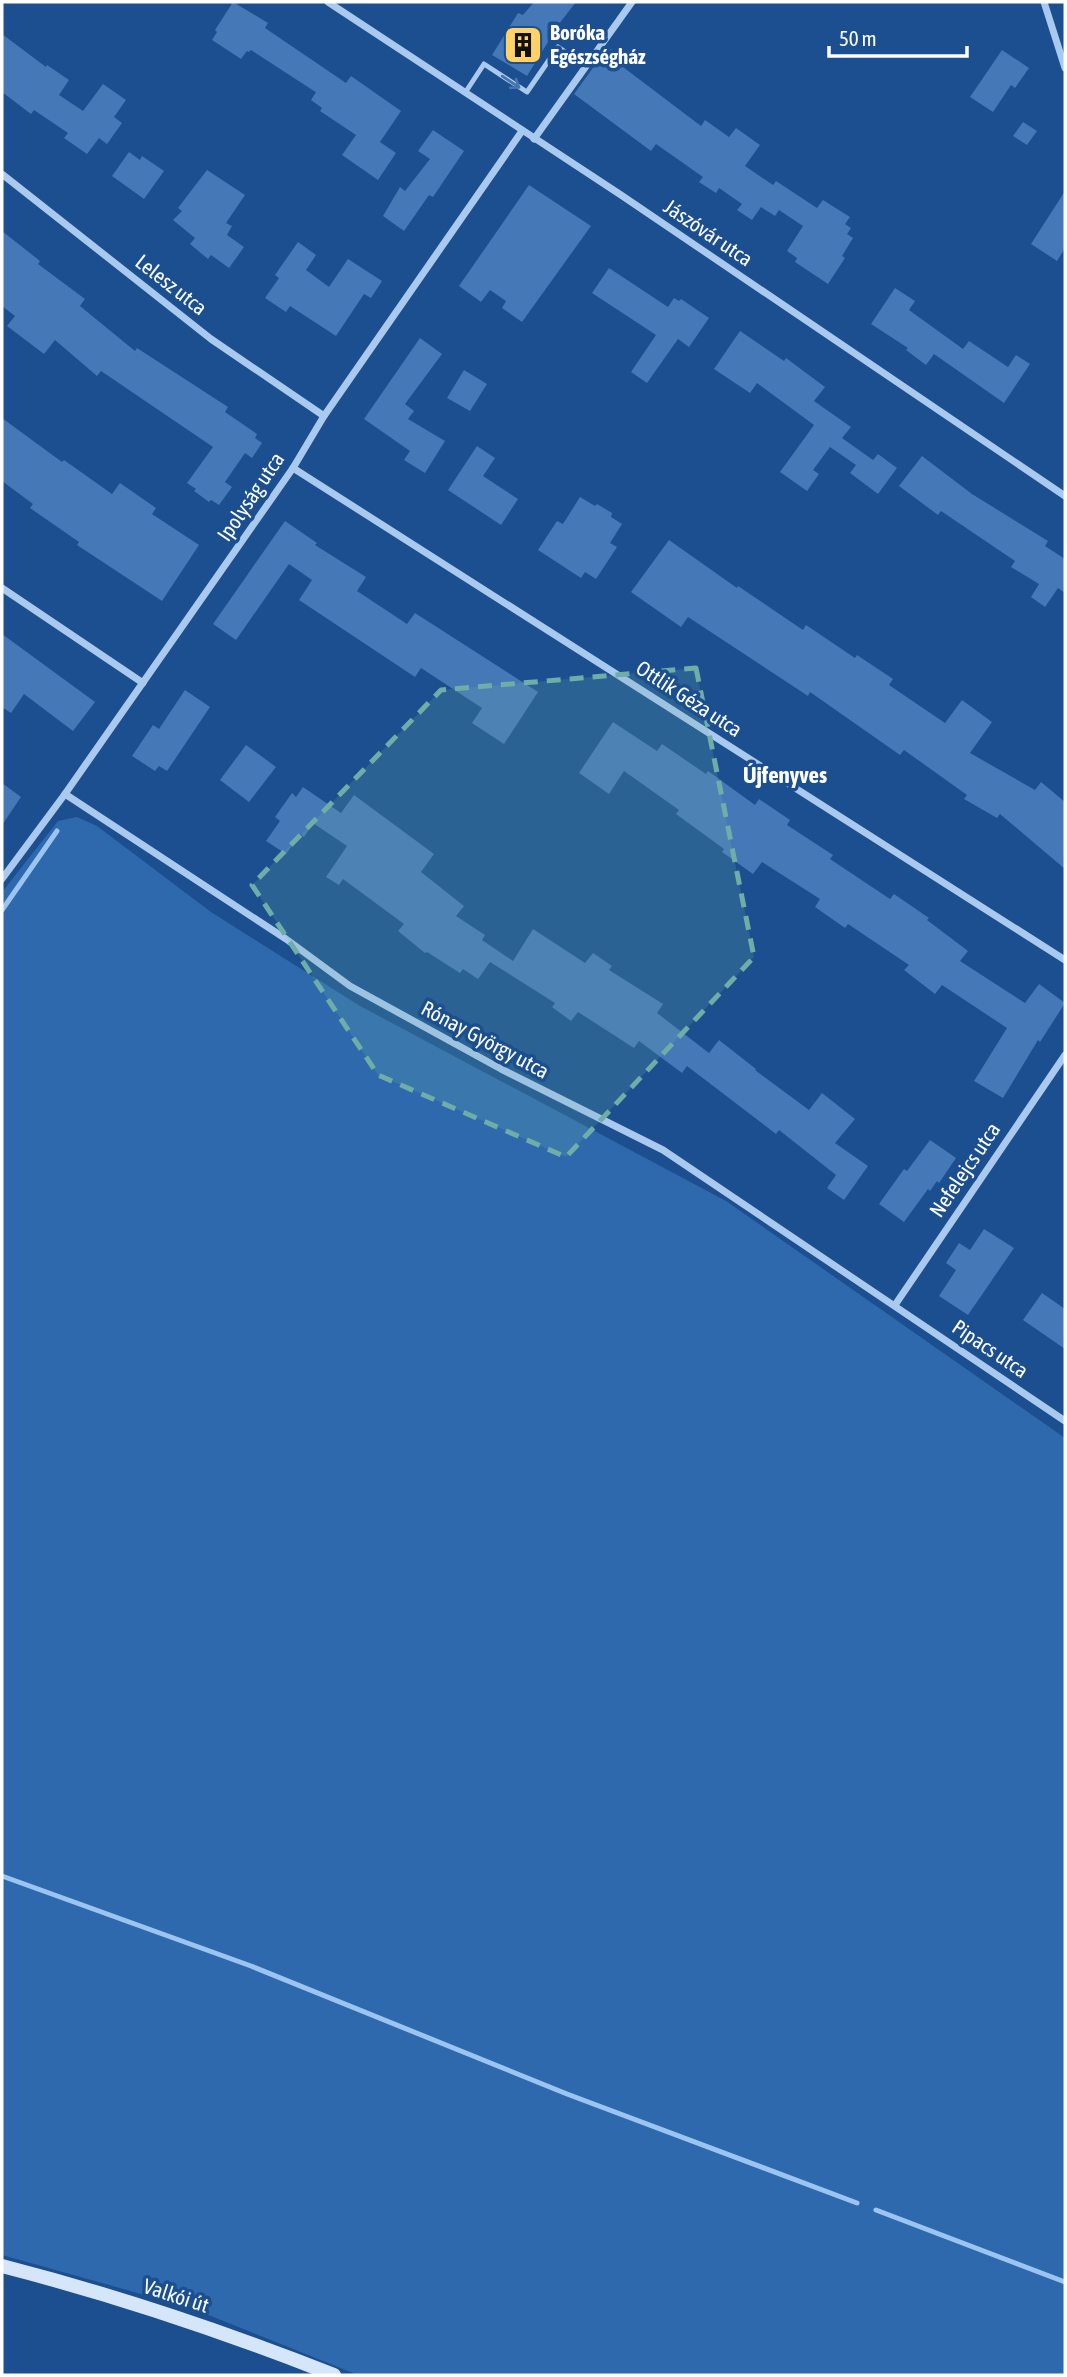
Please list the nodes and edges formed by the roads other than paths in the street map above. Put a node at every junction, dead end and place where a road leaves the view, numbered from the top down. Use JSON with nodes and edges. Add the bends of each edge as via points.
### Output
{"nodes":[{"id":1,"x":328,"y":2,"type":"edge"},
{"id":2,"x":632,"y":2,"type":"edge"},
{"id":3,"x":1044,"y":2,"type":"edge"},
{"id":4,"x":586,"y":66,"type":"junction"},
{"id":5,"x":1065,"y":68,"type":"edge"},
{"id":6,"x":465,"y":93,"type":"junction"},
{"id":7,"x":522,"y":131,"type":"junction"},
{"id":8,"x":534,"y":139,"type":"junction"},
{"id":9,"x":2,"y":174,"type":"edge"},
{"id":10,"x":324,"y":416,"type":"junction"},
{"id":11,"x":293,"y":468,"type":"junction"},
{"id":12,"x":1065,"y":496,"type":"edge"},
{"id":13,"x":2,"y":588,"type":"edge"},
{"id":14,"x":143,"y":683,"type":"junction"},
{"id":15,"x":65,"y":794,"type":"junction"},
{"id":16,"x":2,"y":879,"type":"edge"},
{"id":17,"x":1065,"y":960,"type":"edge"},
{"id":18,"x":1065,"y":1055,"type":"edge"},
{"id":19,"x":895,"y":1306,"type":"junction"},
{"id":20,"x":1065,"y":1421,"type":"edge"},
{"id":21,"x":2,"y":2266,"type":"edge"},
{"id":22,"x":334,"y":2375,"type":"edge"}],
"edges":[{"from":1,"to":6,"type":"street","name":"Jászóvár utca"},
{"from":2,"to":4,"type":"street"},
{"from":3,"to":5,"type":"street"},
{"from":6,"to":4,"type":"lane","one_way":true,"via":[[484,64],[527,92],[558,47]]},
{"from":4,"to":8,"type":"street"},
{"from":6,"to":7,"type":"street","name":"Jászóvár utca"},
{"from":7,"to":8,"type":"street","name":"Jászóvár utca"},
{"from":7,"to":10,"type":"street","name":"Ipolyság utca"},
{"from":8,"to":12,"type":"street","name":"Jászóvár utca"},
{"from":9,"to":10,"type":"street","name":"Lelesz utca","via":[[211,339]]},
{"from":10,"to":11,"type":"street","name":"Ipolyság utca"},
{"from":11,"to":14,"type":"street","name":"Ipolyság utca"},
{"from":11,"to":17,"type":"street","name":"Ottlik Géza utca"},
{"from":13,"to":14,"type":"street"},
{"from":14,"to":15,"type":"street","name":"Ipolyság utca"},
{"from":15,"to":16,"type":"street","name":"Ipolyság utca"},
{"from":15,"to":19,"type":"street","name":"Rónay György utca","via":[[350,986],[663,1150]]},
{"from":18,"to":19,"type":"street","name":"Nefelejcs utca"},
{"from":19,"to":20,"type":"street","name":"Pipacs utca"},
{"from":21,"to":22,"type":"main road","name":"Valkói út","via":[[158,2311]]}]}
